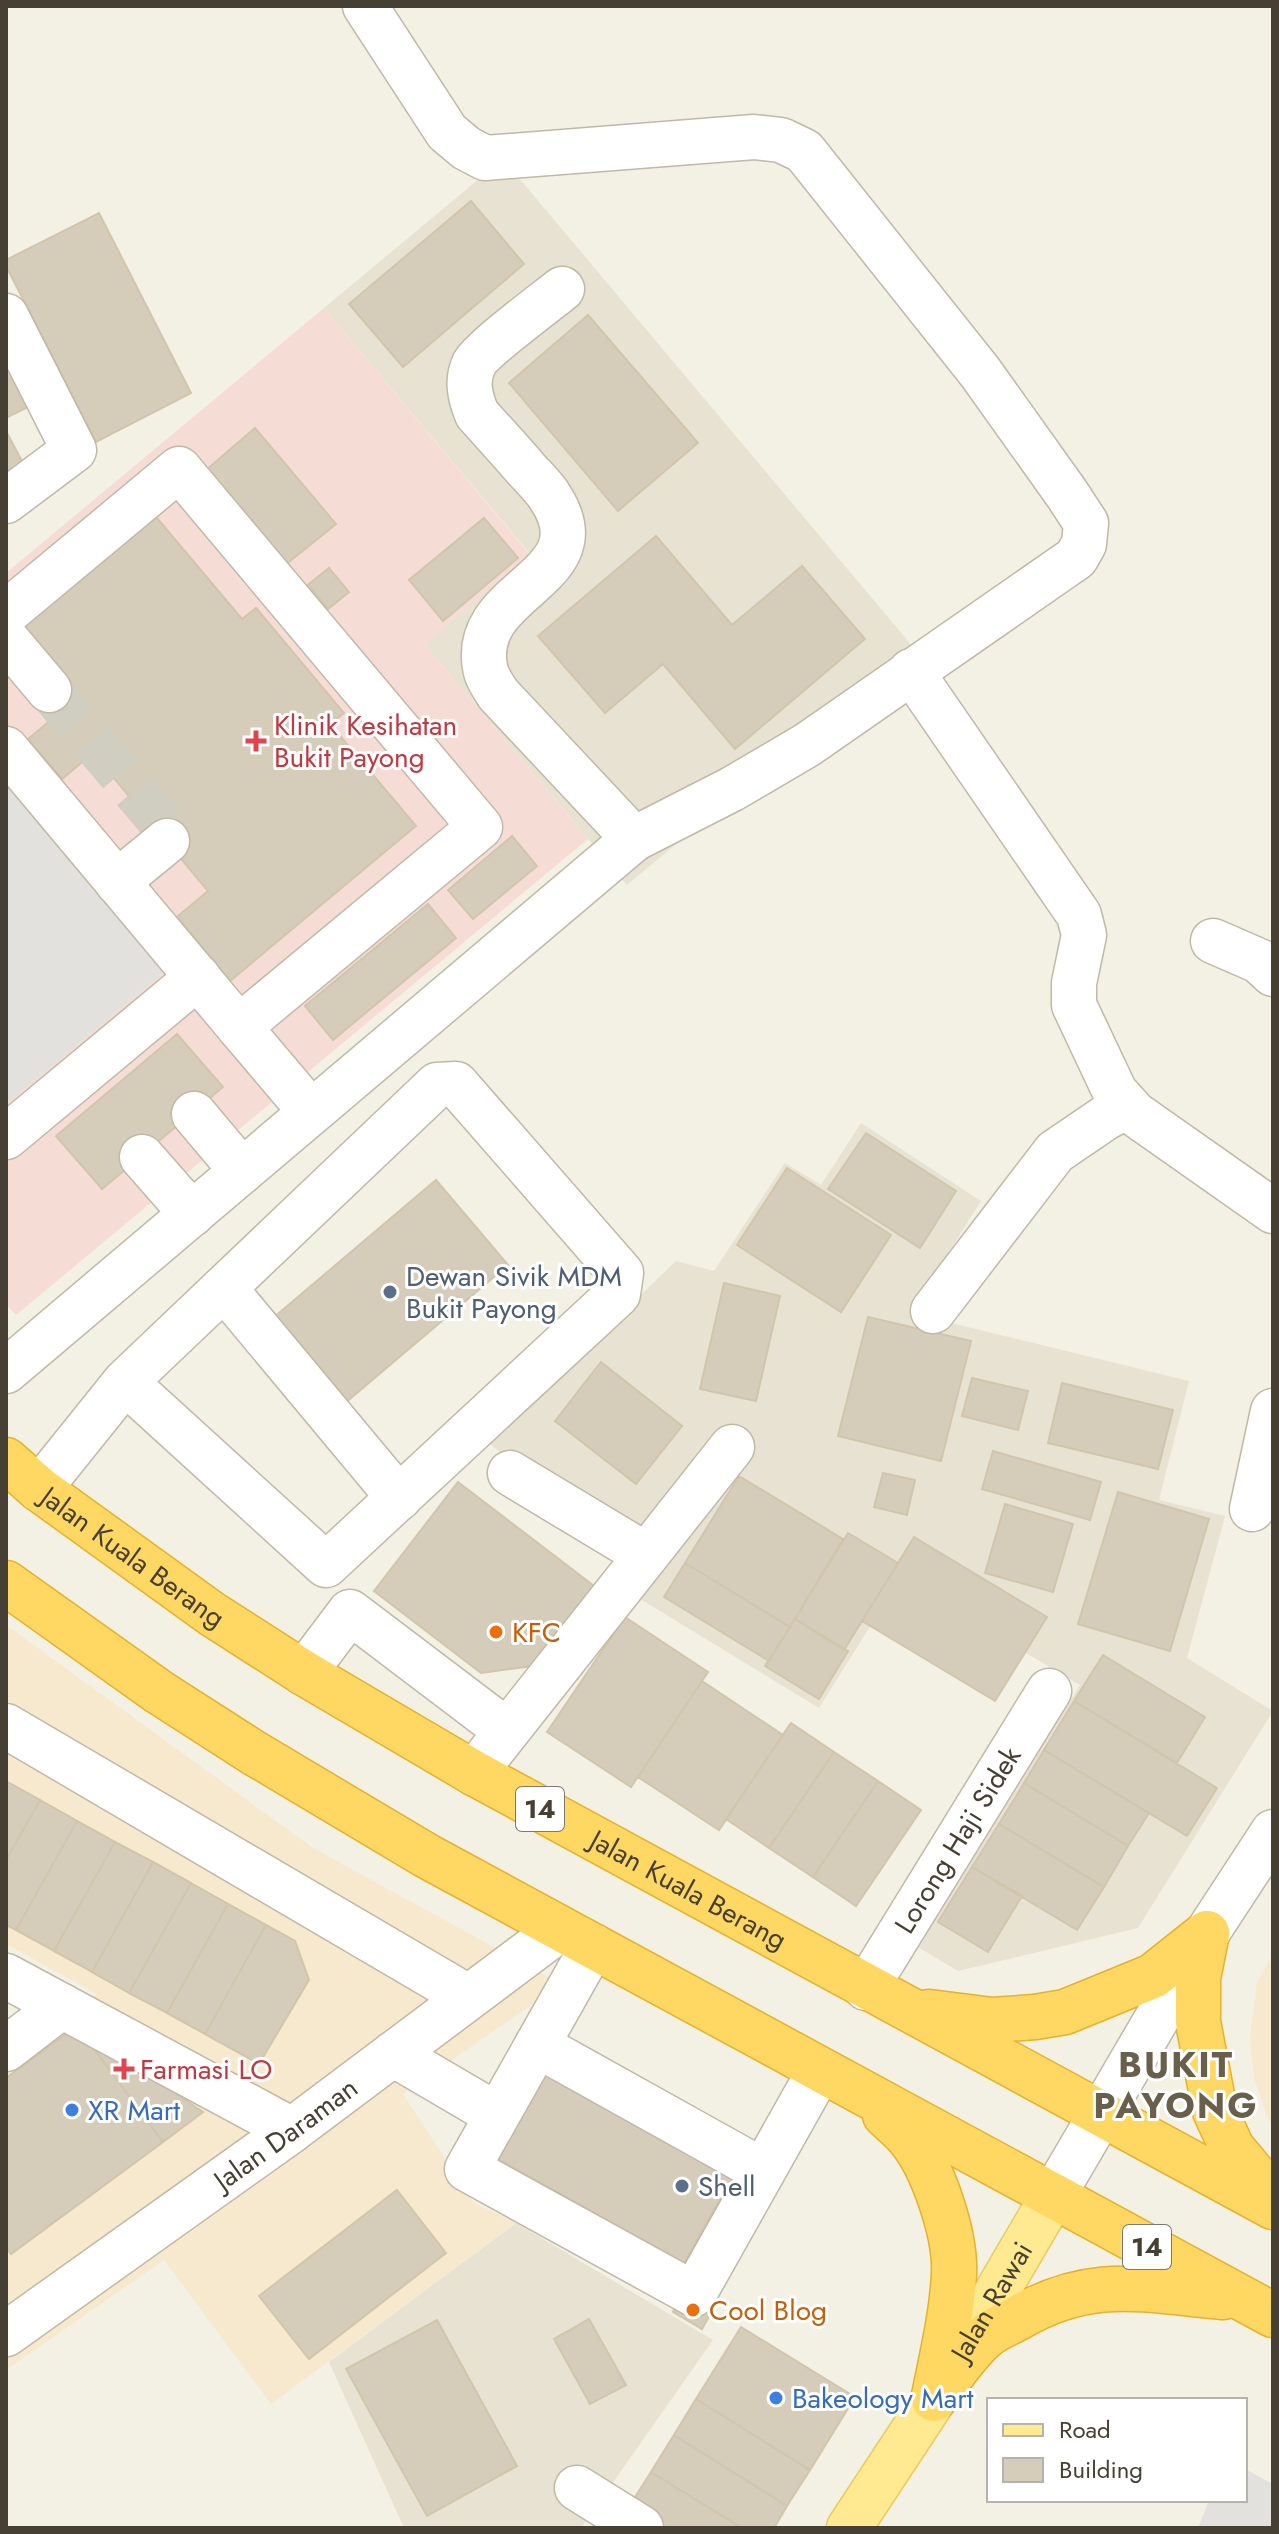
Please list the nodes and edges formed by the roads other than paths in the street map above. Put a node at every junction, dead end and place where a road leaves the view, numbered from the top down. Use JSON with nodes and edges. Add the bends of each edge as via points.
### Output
{"nodes":[{"id":1,"x":365,"y":6,"type":"edge"},
{"id":2,"x":562,"y":289,"type":"dead end"},
{"id":3,"x":6,"y":316,"type":"edge"},
{"id":4,"x":6,"y":501,"type":"edge"},
{"id":5,"x":6,"y":613,"type":"edge"},
{"id":6,"x":6,"y":639,"type":"edge"},
{"id":7,"x":911,"y":671,"type":"junction"},
{"id":8,"x":49,"y":690,"type":"tunnel mouth"},
{"id":9,"x":6,"y":749,"type":"edge"},
{"id":10,"x":634,"y":839,"type":"junction"},
{"id":11,"x":167,"y":841,"type":"dead end"},
{"id":12,"x":117,"y":882,"type":"junction"},
{"id":13,"x":1213,"y":941,"type":"dead end"},
{"id":14,"x":1273,"y":974,"type":"edge"},
{"id":15,"x":198,"y":977,"type":"junction"},
{"id":16,"x":239,"y":1027,"type":"junction"},
{"id":17,"x":1127,"y":1106,"type":"junction"},
{"id":18,"x":311,"y":1112,"type":"junction"},
{"id":19,"x":194,"y":1114,"type":"dead end"},
{"id":20,"x":6,"y":1137,"type":"edge"},
{"id":21,"x":142,"y":1157,"type":"dead end"},
{"id":22,"x":242,"y":1171,"type":"junction"},
{"id":23,"x":1273,"y":1211,"type":"edge"},
{"id":24,"x":192,"y":1214,"type":"junction"},
{"id":25,"x":224,"y":1288,"type":"junction"},
{"id":26,"x":933,"y":1311,"type":"dead end"},
{"id":27,"x":6,"y":1371,"type":"edge"},
{"id":28,"x":125,"y":1382,"type":"junction"},
{"id":29,"x":1273,"y":1411,"type":"edge"},
{"id":30,"x":732,"y":1447,"type":"dead end"},
{"id":31,"x":6,"y":1460,"type":"edge"},
{"id":32,"x":510,"y":1473,"type":"dead end"},
{"id":33,"x":39,"y":1489,"type":"junction"},
{"id":34,"x":399,"y":1498,"type":"junction"},
{"id":35,"x":1252,"y":1509,"type":"dead end"},
{"id":36,"x":646,"y":1555,"type":"junction"},
{"id":37,"x":6,"y":1583,"type":"edge"},
{"id":38,"x":304,"y":1673,"type":"junction"},
{"id":39,"x":1049,"y":1691,"type":"dead end"},
{"id":40,"x":6,"y":1726,"type":"edge"},
{"id":41,"x":507,"y":1731,"type":"junction"},
{"id":42,"x":474,"y":1773,"type":"junction"},
{"id":43,"x":1273,"y":1832,"type":"edge"},
{"id":44,"x":1207,"y":1933,"type":"junction"},
{"id":45,"x":577,"y":1938,"type":"junction"},
{"id":46,"x":6,"y":1976,"type":"edge"},
{"id":47,"x":866,"y":1988,"type":"junction"},
{"id":48,"x":468,"y":1997,"type":"junction"},
{"id":49,"x":62,"y":2006,"type":"junction"},
{"id":50,"x":906,"y":2009,"type":"junction"},
{"id":51,"x":537,"y":2045,"type":"junction"},
{"id":52,"x":6,"y":2049,"type":"edge"},
{"id":53,"x":393,"y":2054,"type":"junction"},
{"id":54,"x":820,"y":2070,"type":"junction"},
{"id":55,"x":860,"y":2092,"type":"junction"},
{"id":56,"x":1100,"y":2114,"type":"junction"},
{"id":57,"x":497,"y":2115,"type":"junction"},
{"id":58,"x":292,"y":2130,"type":"junction"},
{"id":59,"x":763,"y":2171,"type":"junction"},
{"id":60,"x":1053,"y":2196,"type":"junction"},
{"id":61,"x":1273,"y":2197,"type":"edge"},
{"id":62,"x":1273,"y":2207,"type":"edge"},
{"id":63,"x":1257,"y":2307,"type":"edge"},
{"id":64,"x":6,"y":2334,"type":"edge"},
{"id":65,"x":934,"y":2399,"type":"junction"},
{"id":66,"x":577,"y":2488,"type":"dead end"},
{"id":67,"x":641,"y":2528,"type":"edge"},
{"id":68,"x":849,"y":2528,"type":"edge"}],
"edges":[{"from":1,"to":7,"type":"street","via":[[447,132],[485,158],[754,137],[781,140],[804,151],[980,372],[1086,523],[1076,558]]},
{"from":2,"to":10,"type":"street","via":[[475,361],[469,381],[477,414],[551,497],[561,523],[562,547],[552,565],[501,609],[484,638],[485,668],[498,694]]},
{"from":3,"to":4,"type":"street","via":[[74,450]]},
{"from":5,"to":16,"type":"street","via":[[179,469],[480,827]]},
{"from":6,"to":8,"type":"street"},
{"from":7,"to":10,"type":"street","via":[[807,745]]},
{"from":7,"to":17,"type":"street","via":[[1079,915],[1084,935],[1074,1005],[1115,1092]]},
{"from":9,"to":12,"type":"street"},
{"from":10,"to":18,"type":"street"},
{"from":11,"to":12,"type":"street"},
{"from":12,"to":15,"type":"street"},
{"from":13,"to":14,"type":"street","via":[[1259,961]]},
{"from":15,"to":16,"type":"street"},
{"from":15,"to":20,"type":"street"},
{"from":16,"to":18,"type":"street"},
{"from":17,"to":23,"type":"street"},
{"from":17,"to":26,"type":"street","via":[[1055,1152]]},
{"from":18,"to":22,"type":"street"},
{"from":19,"to":22,"type":"street"},
{"from":21,"to":24,"type":"street"},
{"from":22,"to":24,"type":"street"},
{"from":24,"to":27,"type":"street"},
{"from":25,"to":28,"type":"street"},
{"from":25,"to":34,"type":"street"},
{"from":25,"to":34,"type":"street","via":[[437,1085],[456,1084],[621,1273],[618,1294]]},
{"from":28,"to":33,"type":"street"},
{"from":28,"to":34,"type":"street","via":[[326,1565]]},
{"from":29,"to":35,"type":"street"},
{"from":30,"to":36,"type":"street"},
{"from":31,"to":33,"type":"highway","name":"Jalan Kuala Berang","number":"14"},
{"from":32,"to":36,"type":"street"},
{"from":33,"to":38,"type":"highway","name":"Jalan Kuala Berang","number":"14","via":[[212,1614]]},
{"from":36,"to":41,"type":"street"},
{"from":37,"to":45,"type":"highway","number":"14","via":[[254,1753]]},
{"from":38,"to":41,"type":"street","via":[[350,1612]]},
{"from":38,"to":42,"type":"highway","name":"Jalan Kuala Berang","number":"14"},
{"from":39,"to":47,"type":"street","name":"Lorong Haji Sidek"},
{"from":40,"to":48,"type":"street"},
{"from":41,"to":42,"type":"street"},
{"from":42,"to":47,"type":"highway","name":"Jalan Kuala Berang","number":"14"},
{"from":43,"to":44,"type":"street"},
{"from":44,"to":50,"type":"highway","via":[[1153,1976],[1065,2012],[992,2020]]},
{"from":44,"to":56,"type":"street"},
{"from":44,"to":61,"type":"highway","via":[[1198,1978],[1198,2022],[1215,2111],[1232,2148]]},
{"from":45,"to":48,"type":"street","name":"Jalan Daraman"},
{"from":45,"to":51,"type":"street"},
{"from":45,"to":54,"type":"highway","number":"14"},
{"from":46,"to":49,"type":"street"},
{"from":47,"to":50,"type":"highway","name":"Jalan Kuala Berang","number":"14"},
{"from":48,"to":53,"type":"street","name":"Jalan Daraman"},
{"from":49,"to":52,"type":"street"},
{"from":49,"to":58,"type":"street"},
{"from":50,"to":56,"type":"highway","name":"Jalan Kuala Berang","number":"14"},
{"from":51,"to":57,"type":"street"},
{"from":51,"to":59,"type":"street"},
{"from":53,"to":57,"type":"street"},
{"from":53,"to":58,"type":"street","name":"Jalan Daraman"},
{"from":54,"to":55,"type":"highway","number":"14"},
{"from":54,"to":59,"type":"street"},
{"from":55,"to":60,"type":"highway","number":"14"},
{"from":55,"to":65,"type":"highway","via":[[909,2138],[933,2180],[951,2235],[954,2272]]},
{"from":56,"to":60,"type":"street"},
{"from":56,"to":62,"type":"highway","name":"Jalan Kuala Berang","number":"14"},
{"from":57,"to":59,"type":"street","via":[[467,2169],[694,2294]]},
{"from":58,"to":64,"type":"street","name":"Jalan Daraman"},
{"from":60,"to":63,"type":"highway","number":"14"},
{"from":60,"to":65,"type":"main road","name":"Jalan Rawai"},
{"from":63,"to":65,"type":"highway","via":[[1130,2287],[1069,2294],[985,2336]]},
{"from":65,"to":68,"type":"main road","name":"Jalan Rawai"},
{"from":66,"to":67,"type":"street"}]}
